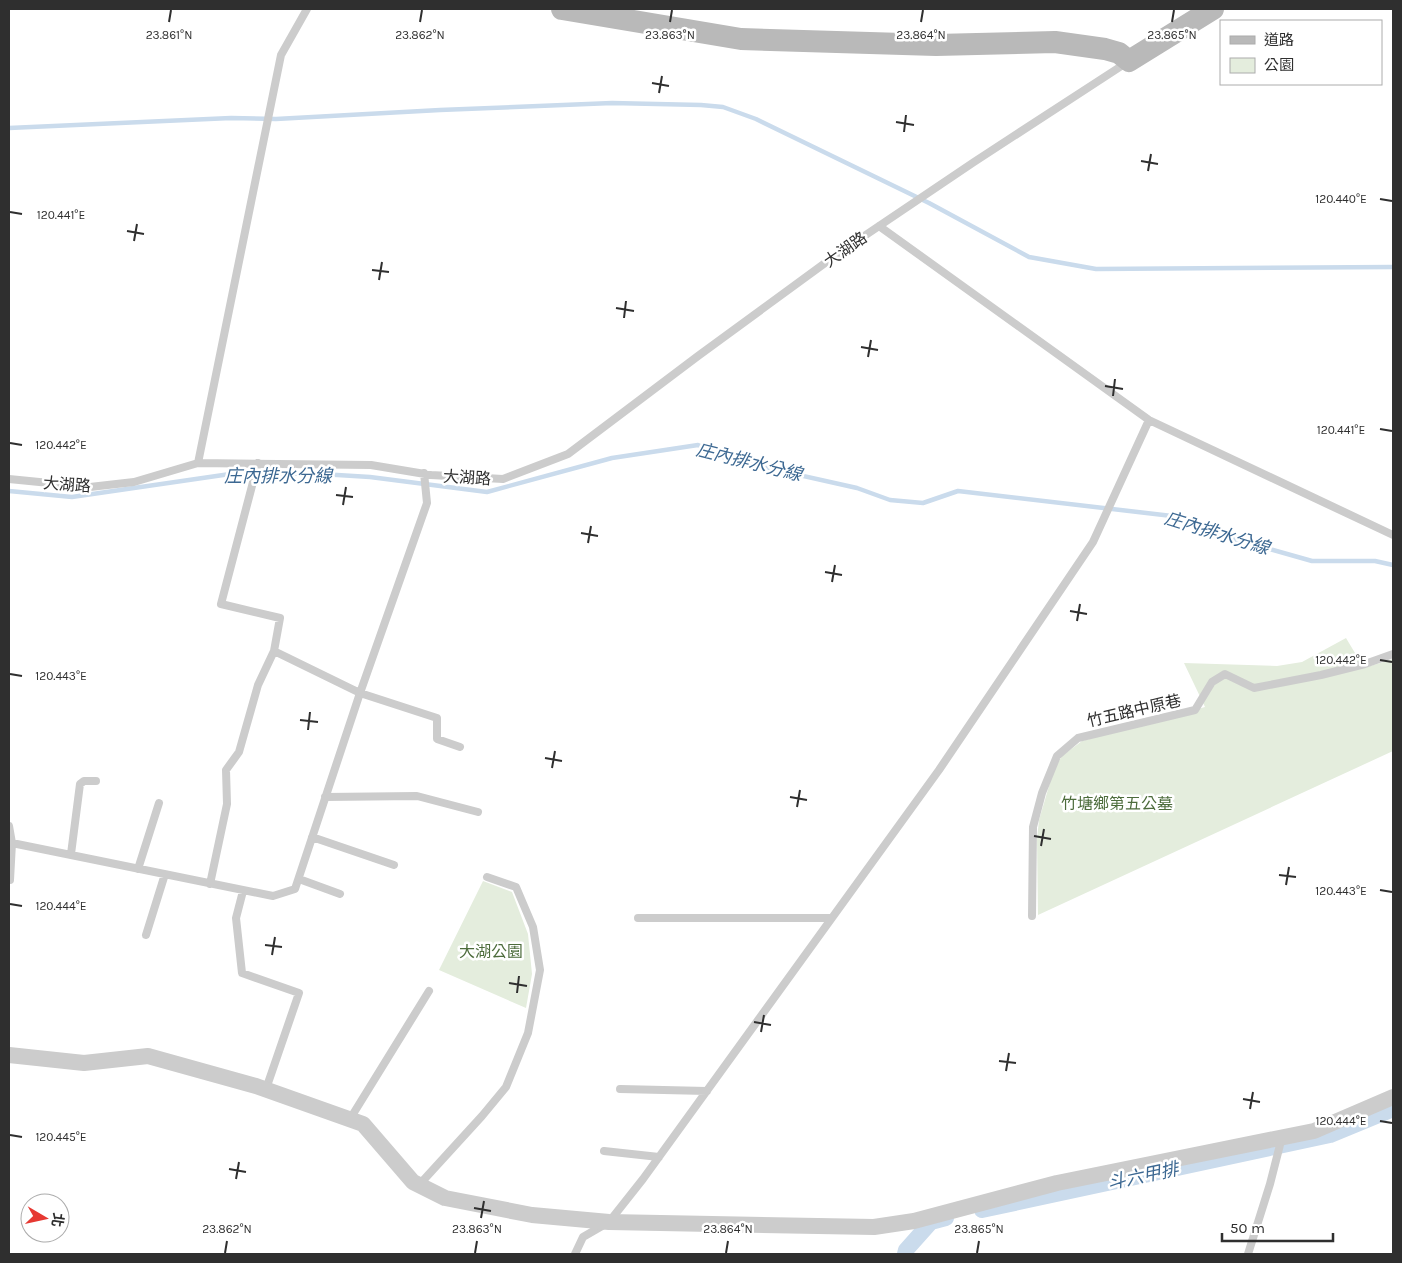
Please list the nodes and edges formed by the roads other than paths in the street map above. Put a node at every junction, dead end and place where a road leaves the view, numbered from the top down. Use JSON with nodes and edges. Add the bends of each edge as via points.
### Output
{"nodes":[{"id":1,"x":307,"y":9,"type":"edge"},
{"id":2,"x":562,"y":9,"type":"edge"},
{"id":3,"x":1213,"y":9,"type":"edge"},
{"id":4,"x":1129,"y":61,"type":"junction"},
{"id":5,"x":879,"y":226,"type":"junction"},
{"id":6,"x":1148,"y":420,"type":"junction"},
{"id":7,"x":198,"y":463,"type":"junction"},
{"id":8,"x":258,"y":463,"type":"junction"},
{"id":9,"x":424,"y":474,"type":"junction"},
{"id":10,"x":9,"y":479,"type":"edge"},
{"id":11,"x":1393,"y":535,"type":"edge"},
{"id":12,"x":274,"y":651,"type":"junction"},
{"id":13,"x":1393,"y":654,"type":"edge"},
{"id":14,"x":360,"y":694,"type":"junction"},
{"id":15,"x":460,"y":747,"type":"dead end"},
{"id":16,"x":96,"y":781,"type":"dead end"},
{"id":17,"x":325,"y":797,"type":"junction"},
{"id":18,"x":159,"y":803,"type":"dead end"},
{"id":19,"x":478,"y":812,"type":"dead end"},
{"id":20,"x":9,"y":826,"type":"edge"},
{"id":21,"x":312,"y":837,"type":"junction"},
{"id":22,"x":12,"y":843,"type":"junction"},
{"id":23,"x":71,"y":854,"type":"junction"},
{"id":24,"x":394,"y":865,"type":"dead end"},
{"id":25,"x":138,"y":869,"type":"junction"},
{"id":26,"x":165,"y":874,"type":"junction"},
{"id":27,"x":487,"y":877,"type":"dead end"},
{"id":28,"x":299,"y":879,"type":"junction"},
{"id":29,"x":10,"y":880,"type":"edge"},
{"id":30,"x":210,"y":884,"type":"junction"},
{"id":31,"x":243,"y":891,"type":"junction"},
{"id":32,"x":340,"y":894,"type":"dead end"},
{"id":33,"x":1032,"y":916,"type":"dead end"},
{"id":34,"x":638,"y":918,"type":"dead end"},
{"id":35,"x":831,"y":918,"type":"junction"},
{"id":36,"x":146,"y":934,"type":"dead end"},
{"id":37,"x":429,"y":991,"type":"dead end"},
{"id":38,"x":9,"y":1055,"type":"edge"},
{"id":39,"x":266,"y":1089,"type":"junction"},
{"id":40,"x":620,"y":1089,"type":"dead end"},
{"id":41,"x":707,"y":1091,"type":"junction"},
{"id":42,"x":1393,"y":1097,"type":"edge"},
{"id":43,"x":350,"y":1120,"type":"junction"},
{"id":44,"x":1282,"y":1137,"type":"junction"},
{"id":45,"x":604,"y":1151,"type":"dead end"},
{"id":46,"x":659,"y":1157,"type":"junction"},
{"id":47,"x":419,"y":1185,"type":"junction"},
{"id":48,"x":609,"y":1222,"type":"junction"},
{"id":49,"x":575,"y":1254,"type":"edge"},
{"id":50,"x":1248,"y":1254,"type":"edge"}],
"edges":[{"from":1,"to":7,"type":"lane","via":[[281,55]]},
{"from":2,"to":4,"type":"street","via":[[741,39],[936,45],[1055,42],[1105,48]]},
{"from":3,"to":4,"type":"street"},
{"from":4,"to":5,"type":"lane","name":"大湖路"},
{"from":5,"to":6,"type":"lane"},
{"from":5,"to":9,"type":"lane","name":"大湖路","via":[[705,350],[568,454],[503,479]]},
{"from":6,"to":11,"type":"lane"},
{"from":6,"to":35,"type":"lane","via":[[1093,542],[939,770]]},
{"from":7,"to":8,"type":"lane","name":"大湖路"},
{"from":7,"to":10,"type":"lane","name":"大湖路","via":[[134,482],[90,487]]},
{"from":8,"to":9,"type":"lane","name":"大湖路","via":[[371,465]]},
{"from":8,"to":12,"type":"lane","via":[[220,604],[280,618]]},
{"from":9,"to":14,"type":"lane","via":[[427,503]]},
{"from":12,"to":14,"type":"lane"},
{"from":12,"to":30,"type":"lane","via":[[258,685],[239,752],[226,770],[227,804]]},
{"from":13,"to":33,"type":"lane","name":"竹五路中原巷","via":[[1330,673],[1254,688],[1225,674],[1212,682],[1195,710],[1078,738],[1058,756],[1042,793],[1033,827]]},
{"from":14,"to":15,"type":"lane","via":[[438,718],[437,739]]},
{"from":14,"to":17,"type":"lane"},
{"from":16,"to":23,"type":"lane","via":[[80,784]]},
{"from":17,"to":19,"type":"lane","via":[[417,796]]},
{"from":17,"to":21,"type":"lane"},
{"from":18,"to":25,"type":"lane"},
{"from":20,"to":22,"type":"lane"},
{"from":21,"to":24,"type":"lane"},
{"from":21,"to":28,"type":"lane"},
{"from":22,"to":23,"type":"lane"},
{"from":22,"to":29,"type":"lane"},
{"from":23,"to":25,"type":"lane"},
{"from":25,"to":26,"type":"lane"},
{"from":26,"to":30,"type":"lane"},
{"from":26,"to":36,"type":"lane"},
{"from":27,"to":47,"type":"lane","via":[[516,887],[533,927],[540,970],[528,1033],[506,1087]]},
{"from":28,"to":31,"type":"lane","via":[[295,889],[273,896]]},
{"from":28,"to":32,"type":"lane"},
{"from":30,"to":31,"type":"lane"},
{"from":31,"to":39,"type":"lane","via":[[236,918],[242,973],[299,993]]},
{"from":34,"to":35,"type":"lane"},
{"from":35,"to":41,"type":"lane"},
{"from":37,"to":43,"type":"lane"},
{"from":38,"to":39,"type":"street","via":[[84,1063],[148,1056]]},
{"from":39,"to":43,"type":"street"},
{"from":40,"to":41,"type":"lane"},
{"from":41,"to":46,"type":"lane"},
{"from":42,"to":44,"type":"street","via":[[1314,1131]]},
{"from":43,"to":47,"type":"street","via":[[363,1124]]},
{"from":44,"to":48,"type":"street","via":[[1057,1183],[914,1221],[874,1227]]},
{"from":44,"to":50,"type":"lane"},
{"from":45,"to":46,"type":"lane"},
{"from":46,"to":48,"type":"lane"},
{"from":47,"to":48,"type":"street","via":[[445,1198],[532,1215]]},
{"from":48,"to":49,"type":"lane","via":[[583,1237]]}]}
